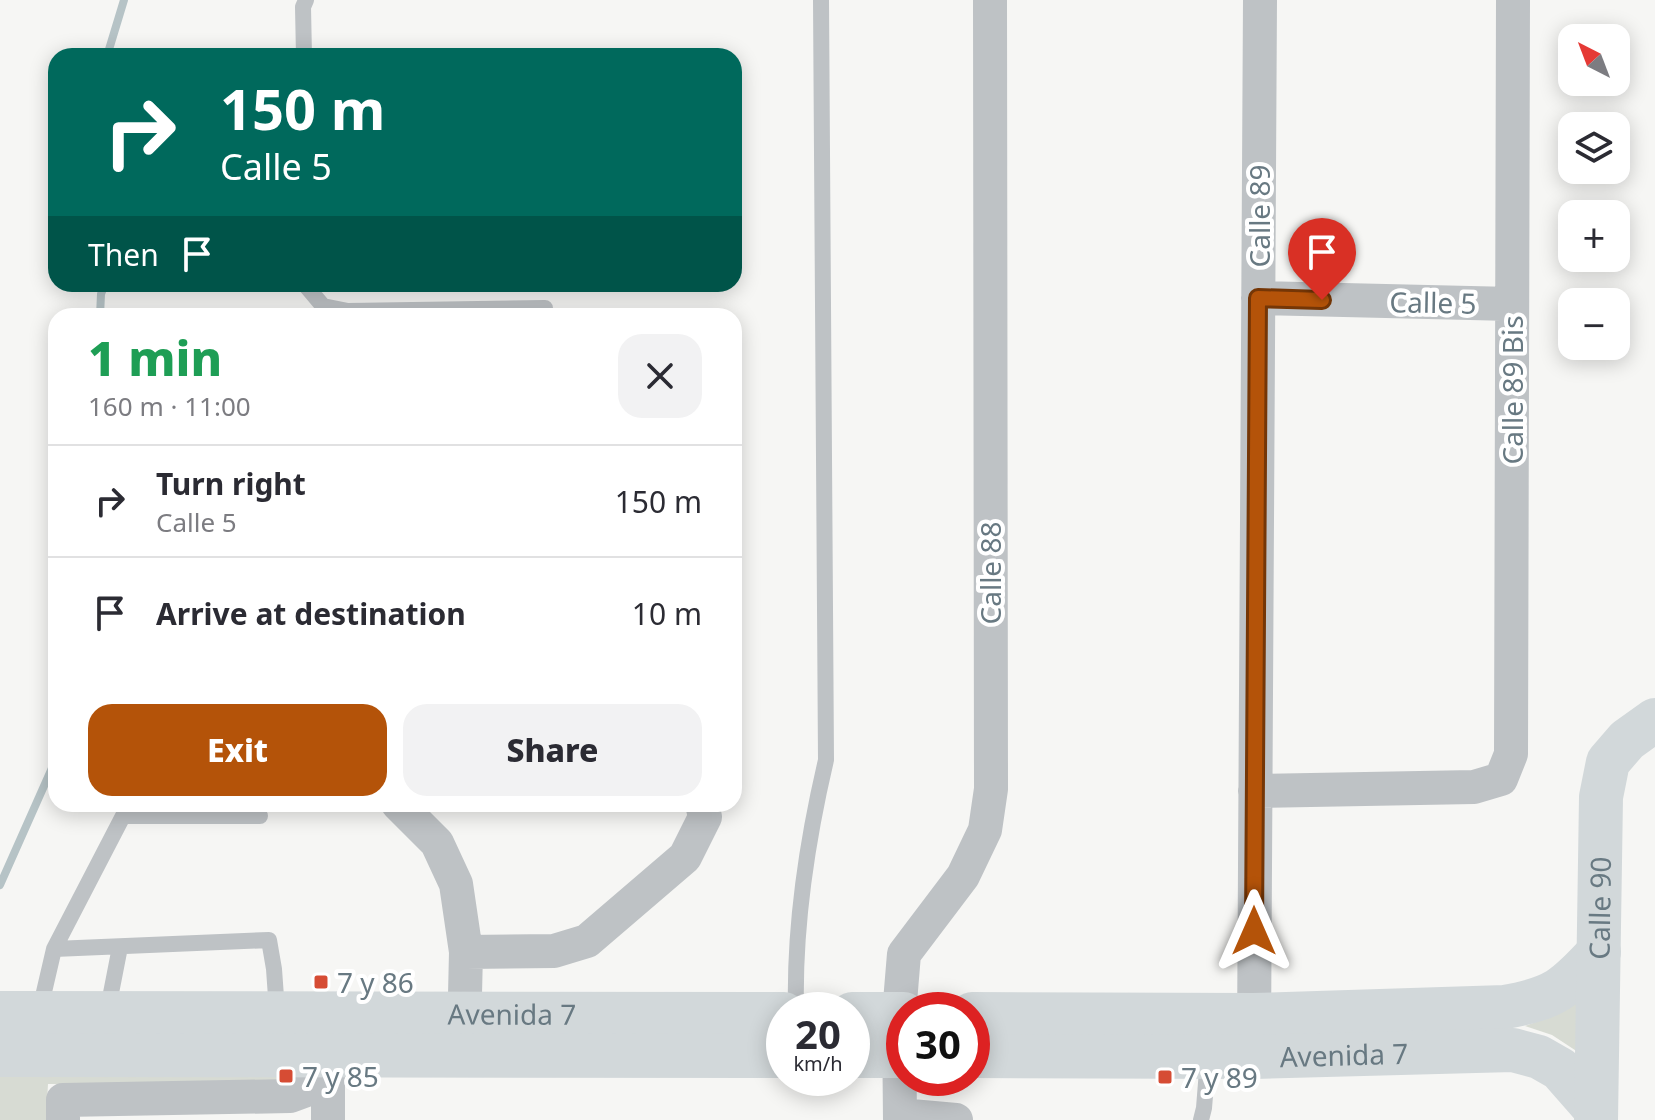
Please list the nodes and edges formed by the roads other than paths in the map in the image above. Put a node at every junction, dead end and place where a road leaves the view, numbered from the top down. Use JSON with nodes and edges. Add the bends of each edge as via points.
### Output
{"nodes":[{"id":1,"x":306,"y":0,"type":"edge"},
{"id":2,"x":821,"y":0,"type":"edge"},
{"id":3,"x":990,"y":0,"type":"edge"},
{"id":4,"x":1260,"y":0,"type":"edge"},
{"id":5,"x":1513,"y":0,"type":"edge"},
{"id":6,"x":304,"y":48,"type":"edge"},
{"id":7,"x":311,"y":292,"type":"edge"},
{"id":8,"x":1258,"y":298,"type":"junction"},
{"id":9,"x":1512,"y":304,"type":"junction"},
{"id":10,"x":333,"y":308,"type":"edge"},
{"id":11,"x":1655,"y":720,"type":"edge"},
{"id":12,"x":1255,"y":791,"type":"junction"},
{"id":13,"x":406,"y":812,"type":"edge"},
{"id":14,"x":704,"y":812,"type":"edge"},
{"id":15,"x":260,"y":816,"type":"dead end"},
{"id":16,"x":120,"y":947,"type":"junction"},
{"id":17,"x":54,"y":949,"type":"junction"},
{"id":18,"x":466,"y":952,"type":"junction"},
{"id":19,"x":1599,"y":952,"type":"junction"},
{"id":20,"x":796,"y":992,"type":"edge"},
{"id":21,"x":903,"y":992,"type":"edge"},
{"id":22,"x":112,"y":1012,"type":"junction"},
{"id":23,"x":0,"y":1013,"type":"edge"},
{"id":24,"x":43,"y":1013,"type":"junction"},
{"id":25,"x":277,"y":1013,"type":"junction"},
{"id":26,"x":766,"y":1015,"type":"edge"},
{"id":27,"x":990,"y":1015,"type":"edge"},
{"id":28,"x":464,"y":1035,"type":"junction"},
{"id":29,"x":1254,"y":1036,"type":"junction"},
{"id":30,"x":328,"y":1049,"type":"junction"},
{"id":31,"x":0,"y":1055,"type":"edge"},
{"id":32,"x":766,"y":1055,"type":"edge"},
{"id":33,"x":990,"y":1056,"type":"edge"},
{"id":34,"x":1208,"y":1056,"type":"junction"},
{"id":35,"x":901,"y":1096,"type":"edge"},
{"id":36,"x":63,"y":1110,"type":"edge"},
{"id":37,"x":1596,"y":1115,"type":"edge"},
{"id":38,"x":900,"y":1117,"type":"edge"},
{"id":39,"x":328,"y":1120,"type":"edge"},
{"id":40,"x":956,"y":1120,"type":"edge"},
{"id":41,"x":1201,"y":1120,"type":"edge"}],
"edges":[{"from":1,"to":6,"type":"lane"},
{"from":2,"to":20,"type":"lane","via":[[826,760],[800,921]]},
{"from":3,"to":21,"type":"street","name":"Calle 88","via":[[991,789],[985,830],[963,876],[904,954]]},
{"from":4,"to":8,"type":"street","name":"Calle 89"},
{"from":5,"to":9,"type":"street","name":"Calle 89 Bis"},
{"from":7,"to":10,"type":"lane","via":[[323,306]]},
{"from":8,"to":9,"type":"street","name":"Calle 5"},
{"from":8,"to":12,"type":"street","name":"Calle 89"},
{"from":9,"to":12,"type":"street","name":"Calle 89 Bis","via":[[1511,754],[1501,779],[1474,787]]},
{"from":11,"to":19,"type":"main road","name":"Calle 90","via":[[1608,762],[1601,797]]},
{"from":12,"to":29,"type":"street","name":"Calle 89"},
{"from":13,"to":18,"type":"street","via":[[437,843],[456,884]]},
{"from":14,"to":18,"type":"street","via":[[685,857],[587,941],[554,951]]},
{"from":15,"to":17,"type":"lane","via":[[123,816]]},
{"from":16,"to":17,"type":"lane"},
{"from":16,"to":22,"type":"lane"},
{"from":16,"to":25,"type":"lane","via":[[269,940]]},
{"from":17,"to":24,"type":"lane"},
{"from":18,"to":28,"type":"street"},
{"from":19,"to":29,"type":"main road","name":"Avenida 7","via":[[1574,979],[1534,1002]]},
{"from":19,"to":37,"type":"main road","name":"Calle 90"},
{"from":22,"to":24,"type":"main road","name":"Avenida 7"},
{"from":22,"to":25,"type":"main road","name":"Avenida 7"},
{"from":23,"to":24,"type":"main road","name":"Avenida 7"},
{"from":25,"to":30,"type":"main road","name":"Avenida 7"},
{"from":26,"to":28,"type":"main road","name":"Avenida 7"},
{"from":27,"to":29,"type":"main road","name":"Avenida 7"},
{"from":28,"to":30,"type":"main road","name":"Avenida 7"},
{"from":28,"to":32,"type":"main road","name":"Avenida 7"},
{"from":29,"to":34,"type":"main road","name":"Avenida 7"},
{"from":29,"to":37,"type":"main road","name":"Avenida 7","via":[[1513,1050],[1560,1069]]},
{"from":30,"to":31,"type":"main road","name":"Avenida 7"},
{"from":30,"to":36,"type":"street","via":[[309,1089],[290,1096]]},
{"from":30,"to":39,"type":"street"},
{"from":33,"to":34,"type":"main road","name":"Avenida 7"},
{"from":34,"to":41,"type":"lane"},
{"from":35,"to":38,"type":"street","name":"Calle 88"},
{"from":38,"to":40,"type":"street"}]}
